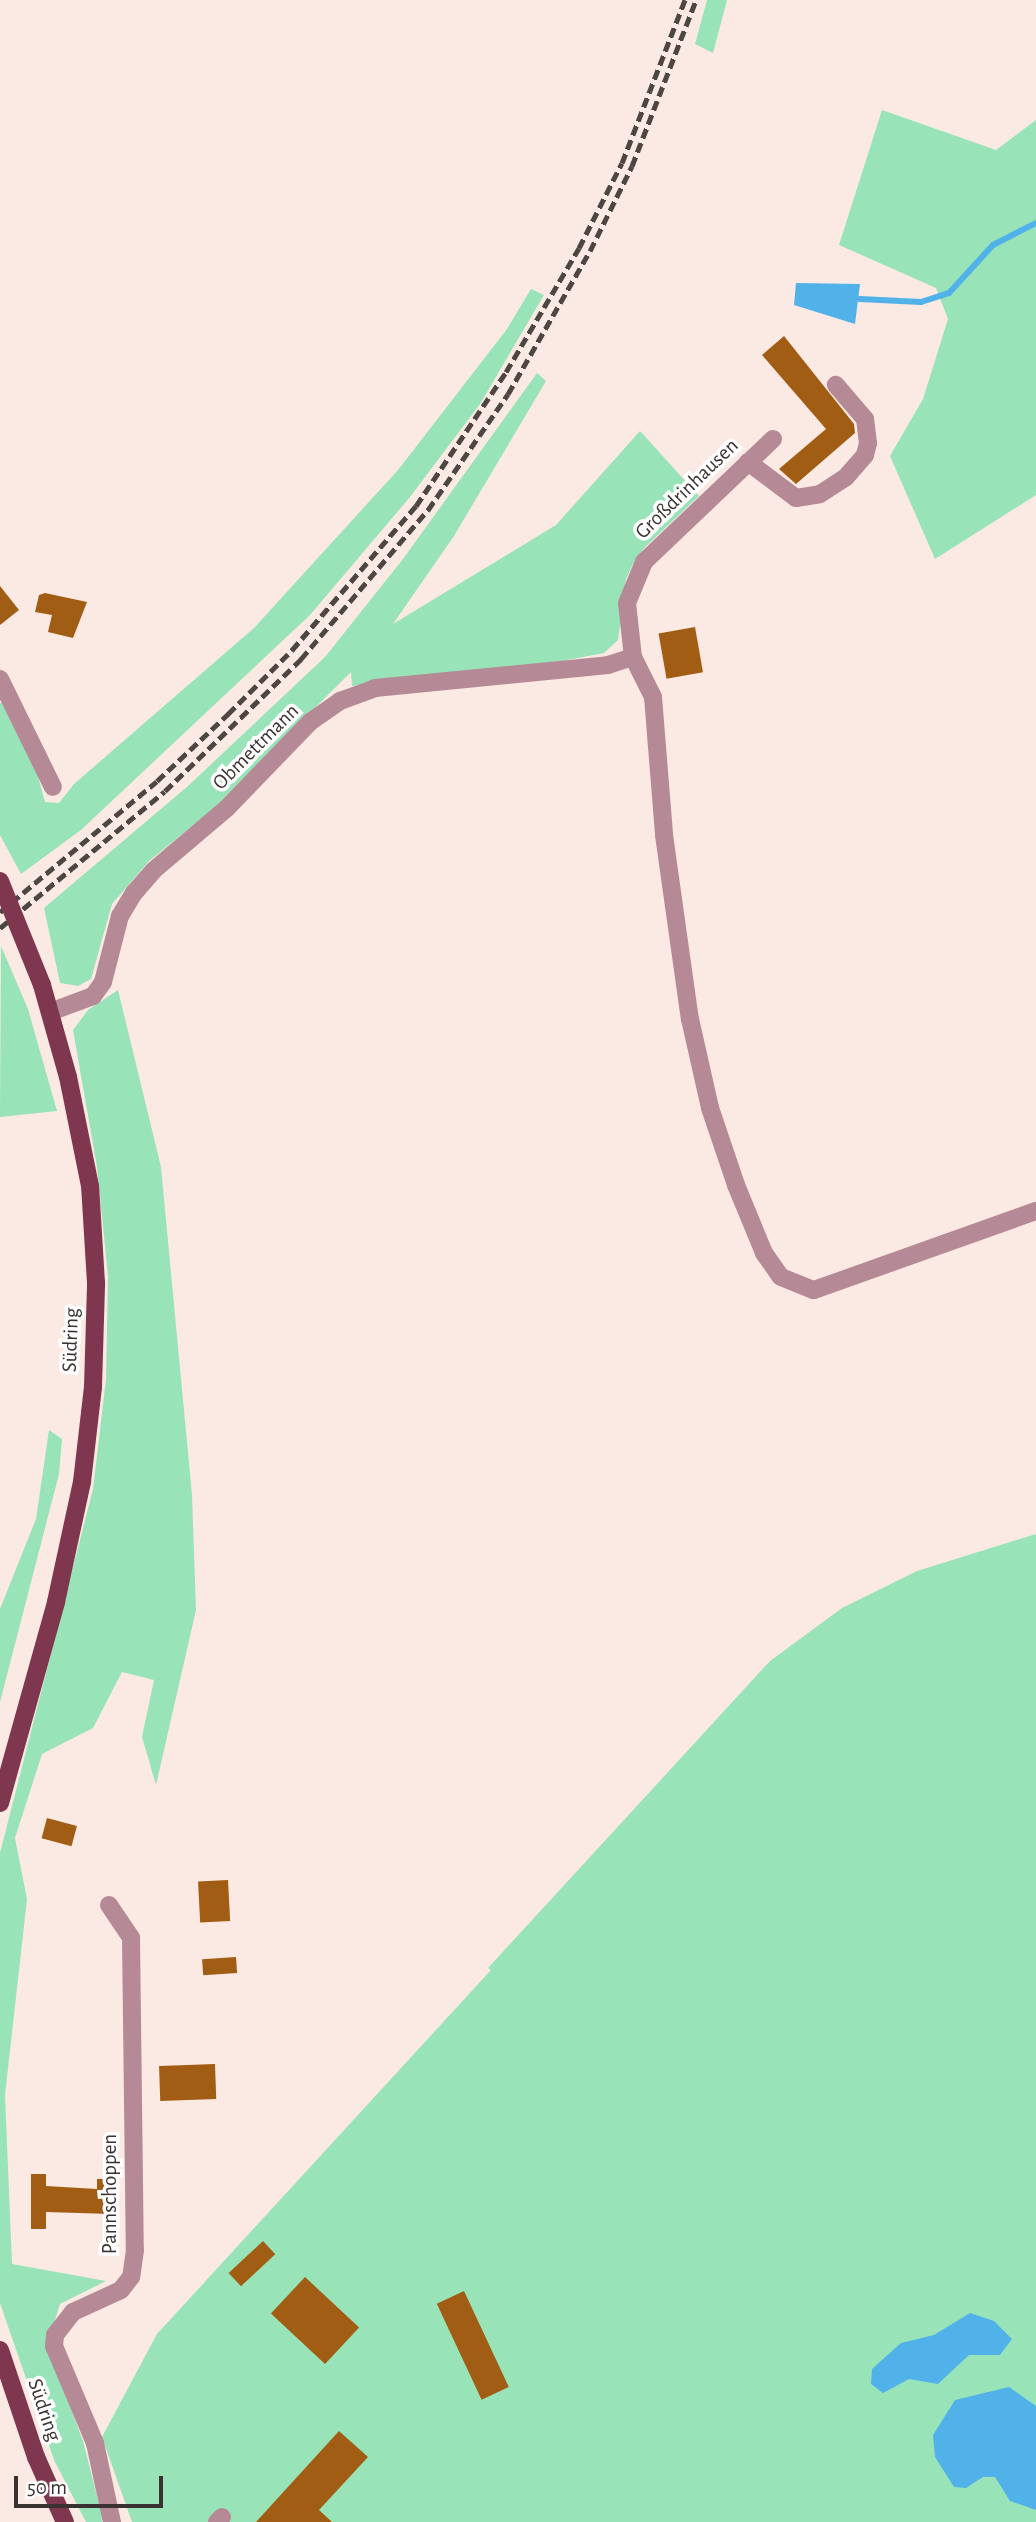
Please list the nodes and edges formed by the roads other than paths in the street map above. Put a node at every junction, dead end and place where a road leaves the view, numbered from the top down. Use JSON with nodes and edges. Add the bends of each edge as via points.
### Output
{"nodes":[{"id":1,"x":836,"y":385,"type":"dead end"},
{"id":2,"x":773,"y":439,"type":"dead end"},
{"id":3,"x":748,"y":462,"type":"junction"},
{"id":4,"x":633,"y":657,"type":"junction"},
{"id":5,"x":0,"y":679,"type":"edge"},
{"id":6,"x":54,"y":787,"type":"dead end"},
{"id":7,"x":0,"y":881,"type":"edge"},
{"id":8,"x":50,"y":1012,"type":"junction"},
{"id":9,"x":1036,"y":1211,"type":"edge"},
{"id":10,"x":0,"y":1803,"type":"edge"},
{"id":11,"x":109,"y":1905,"type":"dead end"},
{"id":12,"x":0,"y":2350,"type":"edge"},
{"id":13,"x":65,"y":2522,"type":"edge"},
{"id":14,"x":112,"y":2522,"type":"edge"}],
"edges":[{"from":1,"to":3,"type":"street","via":[[865,419],[868,443],[865,455],[846,477],[820,494],[796,498]]},
{"from":2,"to":3,"type":"street","name":"Großdrinhausen"},
{"from":3,"to":4,"type":"street","name":"Großdrinhausen","via":[[644,562],[627,603]]},
{"from":4,"to":8,"type":"street","name":"Obmettmann","via":[[608,665],[375,688],[341,701],[310,722],[227,807],[154,870],[120,916],[103,982],[93,996]]},
{"from":4,"to":9,"type":"street","via":[[653,696],[668,861],[690,1019],[710,1108],[764,1253],[780,1277],[814,1290]]},
{"from":5,"to":6,"type":"street"},
{"from":7,"to":8,"type":"main road","name":"Südring","bridge":true},
{"from":8,"to":10,"type":"main road","name":"Südring","via":[[90,1186],[96,1283],[93,1387],[82,1482],[56,1602]]},
{"from":11,"to":14,"type":"street","name":"Pannschoppen","via":[[131,1938],[135,2250],[131,2277],[121,2290],[73,2312],[55,2335],[54,2346],[95,2443]]},
{"from":12,"to":13,"type":"main road","name":"Südring","via":[[36,2457]]}]}
